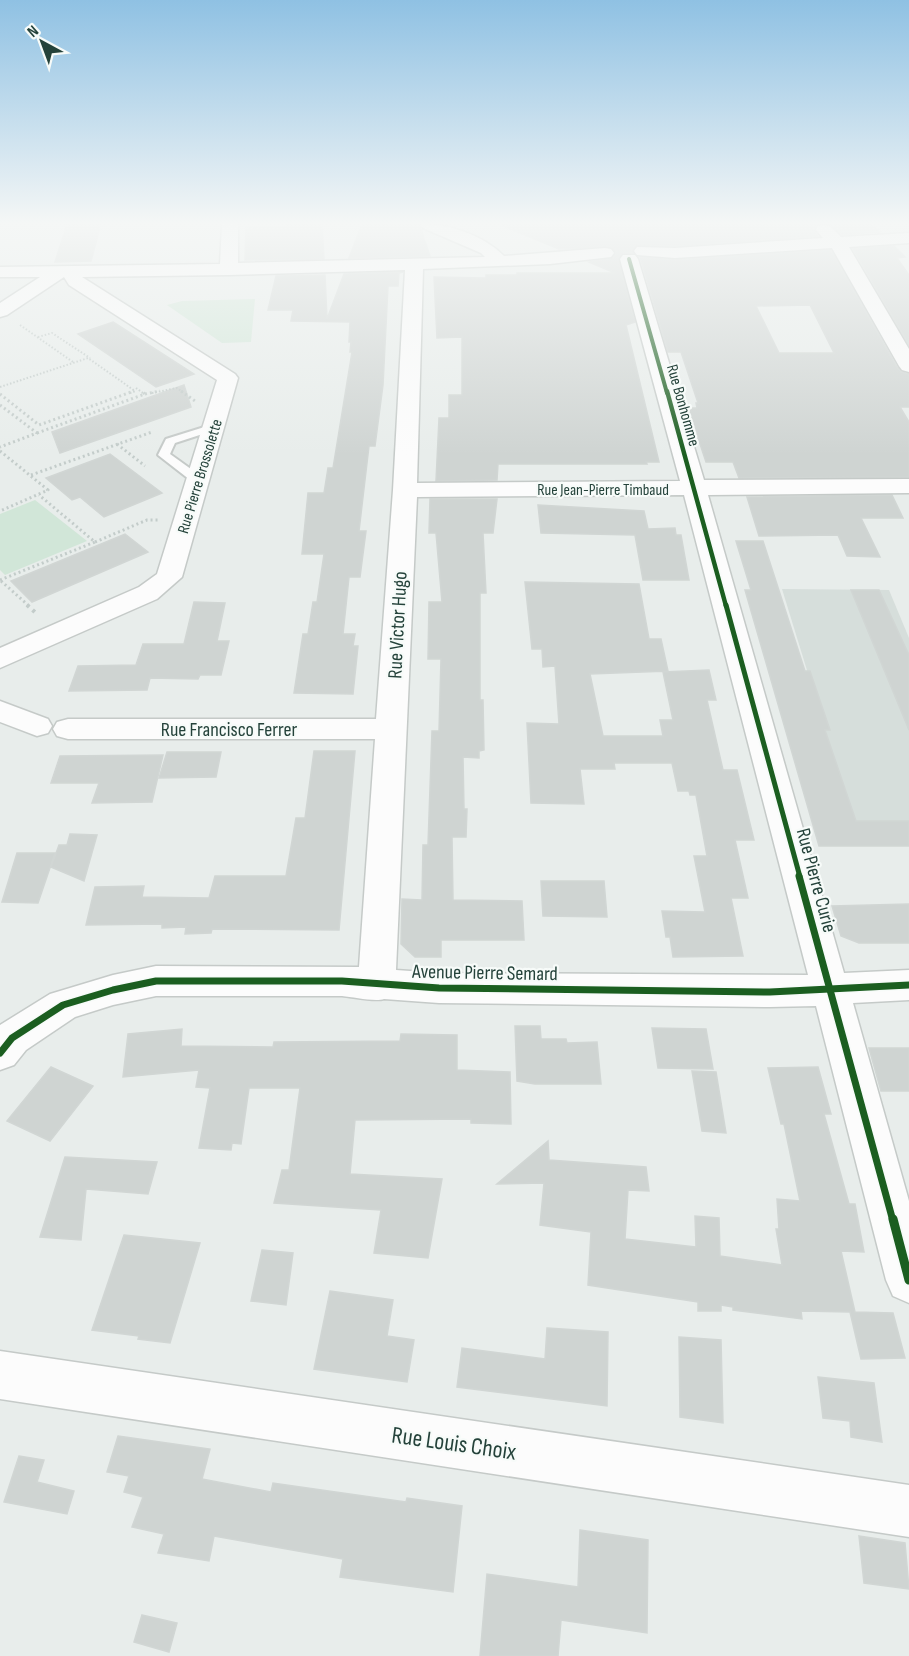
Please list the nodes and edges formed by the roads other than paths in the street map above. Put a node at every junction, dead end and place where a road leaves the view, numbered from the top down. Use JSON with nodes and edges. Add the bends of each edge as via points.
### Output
{"nodes":[{"id":1,"x":15,"y":301,"type":"edge"},
{"id":2,"x":107,"y":301,"type":"edge"},
{"id":3,"x":413,"y":301,"type":"edge"},
{"id":4,"x":648,"y":301,"type":"edge"},
{"id":5,"x":871,"y":301,"type":"edge"},
{"id":6,"x":0,"y":311,"type":"edge"},
{"id":7,"x":909,"y":366,"type":"edge"},
{"id":8,"x":214,"y":427,"type":"junction"},
{"id":9,"x":198,"y":480,"type":"junction"},
{"id":10,"x":909,"y":486,"type":"edge"},
{"id":11,"x":694,"y":488,"type":"junction"},
{"id":12,"x":405,"y":490,"type":"junction"},
{"id":13,"x":0,"y":659,"type":"edge"},
{"id":14,"x":0,"y":711,"type":"edge"},
{"id":15,"x":37,"y":726,"type":"dead end"},
{"id":16,"x":68,"y":729,"type":"dead end"},
{"id":17,"x":391,"y":729,"type":"junction"},
{"id":18,"x":909,"y":985,"type":"edge"},
{"id":19,"x":378,"y":986,"type":"junction"},
{"id":20,"x":829,"y":990,"type":"junction"},
{"id":21,"x":0,"y":1053,"type":"edge"},
{"id":22,"x":909,"y":1280,"type":"edge"},
{"id":23,"x":0,"y":1376,"type":"edge"},
{"id":24,"x":909,"y":1511,"type":"edge"}],
"edges":[{"from":1,"to":6,"type":"street"},
{"from":2,"to":8,"type":"street","name":"Rue Pierre Brossolette","via":[[228,378]]},
{"from":3,"to":12,"type":"street","name":"Rue Victor Hugo"},
{"from":4,"to":11,"type":"street","name":"Rue Bonhomme"},
{"from":5,"to":7,"type":"street"},
{"from":8,"to":9,"type":"street","name":"Rue Pierre Brossolette"},
{"from":8,"to":9,"type":"lane","via":[[170,441],[164,455]]},
{"from":9,"to":13,"type":"street","name":"Rue Pierre Brossolette","via":[[169,577],[148,593]]},
{"from":10,"to":11,"type":"street","name":"Rue Jean-Pierre Timbaud"},
{"from":11,"to":12,"type":"street","name":"Rue Jean-Pierre Timbaud"},
{"from":11,"to":20,"type":"street","name":"Rue Pierre Curie"},
{"from":12,"to":17,"type":"street","name":"Rue Victor Hugo"},
{"from":14,"to":15,"type":"street"},
{"from":16,"to":17,"type":"street","name":"Rue Francisco Ferrer"},
{"from":17,"to":19,"type":"street","name":"Rue Victor Hugo"},
{"from":18,"to":20,"type":"street","name":"Avenue Pierre Semard"},
{"from":19,"to":20,"type":"street","name":"Avenue Pierre Semard","via":[[711,992]]},
{"from":19,"to":21,"type":"street","name":"Avenue Pierre Semard","via":[[342,981],[156,981],[63,1005],[12,1038]]},
{"from":20,"to":22,"type":"street","name":"Rue Pierre Curie"},
{"from":23,"to":24,"type":"street","name":"Rue Louis Choix"}]}
